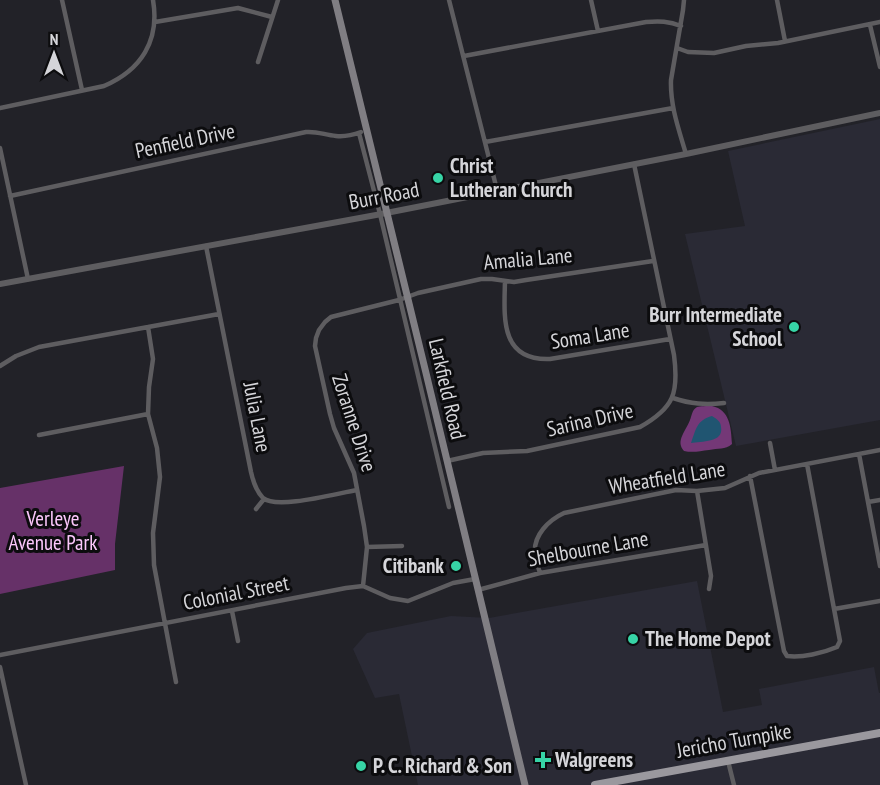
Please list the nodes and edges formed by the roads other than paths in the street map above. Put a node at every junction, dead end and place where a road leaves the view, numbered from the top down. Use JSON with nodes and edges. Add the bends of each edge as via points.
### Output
{"nodes":[{"id":1,"x":62,"y":0,"type":"edge"},
{"id":2,"x":153,"y":0,"type":"edge"},
{"id":3,"x":278,"y":0,"type":"edge"},
{"id":4,"x":335,"y":0,"type":"edge"},
{"id":5,"x":449,"y":0,"type":"edge"},
{"id":6,"x":591,"y":0,"type":"edge"},
{"id":7,"x":684,"y":0,"type":"edge"},
{"id":8,"x":777,"y":0,"type":"edge"},
{"id":9,"x":272,"y":17,"type":"junction"},
{"id":10,"x":155,"y":22,"type":"junction"},
{"id":11,"x":880,"y":22,"type":"edge"},
{"id":12,"x":870,"y":25,"type":"junction"},
{"id":13,"x":681,"y":26,"type":"junction"},
{"id":14,"x":598,"y":31,"type":"junction"},
{"id":15,"x":785,"y":41,"type":"junction"},
{"id":16,"x":677,"y":48,"type":"junction"},
{"id":17,"x":464,"y":56,"type":"junction"},
{"id":18,"x":258,"y":62,"type":"dead end"},
{"id":19,"x":880,"y":67,"type":"edge"},
{"id":20,"x":82,"y":90,"type":"junction"},
{"id":21,"x":0,"y":108,"type":"edge"},
{"id":22,"x":673,"y":108,"type":"junction"},
{"id":23,"x":880,"y":113,"type":"edge"},
{"id":24,"x":362,"y":132,"type":"junction"},
{"id":25,"x":485,"y":142,"type":"junction"},
{"id":26,"x":0,"y":148,"type":"edge"},
{"id":27,"x":686,"y":154,"type":"junction"},
{"id":28,"x":634,"y":164,"type":"junction"},
{"id":29,"x":497,"y":190,"type":"junction"},
{"id":30,"x":10,"y":196,"type":"junction"},
{"id":31,"x":383,"y":213,"type":"junction"},
{"id":32,"x":206,"y":246,"type":"junction"},
{"id":33,"x":653,"y":261,"type":"junction"},
{"id":34,"x":28,"y":279,"type":"junction"},
{"id":35,"x":505,"y":281,"type":"junction"},
{"id":36,"x":0,"y":284,"type":"edge"},
{"id":37,"x":408,"y":297,"type":"junction"},
{"id":38,"x":399,"y":300,"type":"junction"},
{"id":39,"x":219,"y":314,"type":"junction"},
{"id":40,"x":148,"y":327,"type":"junction"},
{"id":41,"x":670,"y":339,"type":"junction"},
{"id":42,"x":0,"y":366,"type":"edge"},
{"id":43,"x":673,"y":398,"type":"junction"},
{"id":44,"x":724,"y":403,"type":"dead end"},
{"id":45,"x":148,"y":414,"type":"junction"},
{"id":46,"x":39,"y":435,"type":"dead end"},
{"id":47,"x":770,"y":443,"type":"dead end"},
{"id":48,"x":880,"y":450,"type":"edge"},
{"id":49,"x":859,"y":454,"type":"junction"},
{"id":50,"x":447,"y":461,"type":"junction"},
{"id":51,"x":807,"y":464,"type":"junction"},
{"id":52,"x":775,"y":470,"type":"junction"},
{"id":53,"x":750,"y":476,"type":"junction"},
{"id":54,"x":357,"y":490,"type":"junction"},
{"id":55,"x":697,"y":491,"type":"junction"},
{"id":56,"x":264,"y":499,"type":"junction"},
{"id":57,"x":880,"y":500,"type":"edge"},
{"id":58,"x":868,"y":502,"type":"junction"},
{"id":59,"x":449,"y":507,"type":"dead end"},
{"id":60,"x":256,"y":509,"type":"dead end"},
{"id":61,"x":706,"y":545,"type":"junction"},
{"id":62,"x":402,"y":546,"type":"dead end"},
{"id":63,"x":367,"y":547,"type":"junction"},
{"id":64,"x":880,"y":566,"type":"edge"},
{"id":65,"x":540,"y":573,"type":"junction"},
{"id":66,"x":475,"y":579,"type":"junction"},
{"id":67,"x":363,"y":586,"type":"junction"},
{"id":68,"x":709,"y":589,"type":"dead end"},
{"id":69,"x":478,"y":590,"type":"junction"},
{"id":70,"x":880,"y":601,"type":"edge"},
{"id":71,"x":834,"y":609,"type":"junction"},
{"id":72,"x":232,"y":610,"type":"junction"},
{"id":73,"x":165,"y":624,"type":"junction"},
{"id":74,"x":238,"y":641,"type":"dead end"},
{"id":75,"x":0,"y":656,"type":"edge"},
{"id":76,"x":0,"y":667,"type":"edge"},
{"id":77,"x":176,"y":682,"type":"dead end"},
{"id":78,"x":880,"y":733,"type":"edge"},
{"id":79,"x":728,"y":761,"type":"junction"},
{"id":80,"x":26,"y":785,"type":"edge"},
{"id":81,"x":525,"y":785,"type":"edge"},
{"id":82,"x":595,"y":785,"type":"edge"},
{"id":83,"x":734,"y":785,"type":"edge"}],
"edges":[{"from":1,"to":20,"type":"street"},
{"from":2,"to":10,"type":"street"},
{"from":3,"to":9,"type":"street"},
{"from":4,"to":24,"type":"main road","name":"Larkfield Road"},
{"from":5,"to":17,"type":"street"},
{"from":6,"to":14,"type":"street"},
{"from":7,"to":13,"type":"street"},
{"from":8,"to":15,"type":"street"},
{"from":9,"to":10,"type":"street","via":[[238,8]]},
{"from":9,"to":18,"type":"street"},
{"from":10,"to":20,"type":"street","via":[[144,53],[127,74],[104,86]]},
{"from":11,"to":12,"type":"street"},
{"from":12,"to":15,"type":"street"},
{"from":12,"to":19,"type":"street"},
{"from":13,"to":14,"type":"street","via":[[655,22]]},
{"from":13,"to":16,"type":"street"},
{"from":14,"to":17,"type":"street"},
{"from":15,"to":16,"type":"street","via":[[714,53]]},
{"from":16,"to":22,"type":"street","via":[[670,80]]},
{"from":17,"to":25,"type":"street"},
{"from":20,"to":21,"type":"street"},
{"from":22,"to":25,"type":"street"},
{"from":22,"to":27,"type":"street"},
{"from":23,"to":27,"type":"street","name":"Burr Road"},
{"from":24,"to":30,"type":"street","name":"Penfield Drive","via":[[344,136],[306,132]]},
{"from":24,"to":31,"type":"main road","name":"Larkfield Road"},
{"from":25,"to":29,"type":"street"},
{"from":26,"to":30,"type":"street"},
{"from":27,"to":28,"type":"street","name":"Burr Road"},
{"from":28,"to":29,"type":"street","name":"Burr Road"},
{"from":28,"to":33,"type":"street"},
{"from":29,"to":31,"type":"street","name":"Burr Road"},
{"from":30,"to":34,"type":"street"},
{"from":31,"to":32,"type":"street","name":"Burr Road"},
{"from":31,"to":37,"type":"main road","name":"Larkfield Road"},
{"from":31,"to":38,"type":"street","name":"Larkfield Road"},
{"from":32,"to":34,"type":"street","name":"Burr Road"},
{"from":32,"to":39,"type":"street","name":"Julia Lane"},
{"from":33,"to":35,"type":"street","name":"Amalia Lane"},
{"from":33,"to":41,"type":"street"},
{"from":34,"to":36,"type":"street","name":"Burr Road"},
{"from":35,"to":37,"type":"street","name":"Amalia Lane","via":[[481,279]]},
{"from":35,"to":41,"type":"street","name":"Soma Lane","via":[[504,321],[512,342],[526,356],[537,360]]},
{"from":37,"to":38,"type":"street","name":"Zoranne Drive"},
{"from":37,"to":50,"type":"main road","name":"Larkfield Road"},
{"from":38,"to":54,"type":"street","name":"Zoranne Drive","via":[[331,318],[316,338],[316,355],[334,428],[354,472]]},
{"from":38,"to":59,"type":"street","name":"Larkfield Road"},
{"from":39,"to":40,"type":"street"},
{"from":39,"to":56,"type":"street","name":"Julia Lane","via":[[251,472]]},
{"from":40,"to":42,"type":"street","via":[[39,347]]},
{"from":40,"to":45,"type":"street","via":[[153,359]]},
{"from":41,"to":43,"type":"street","via":[[676,371]]},
{"from":43,"to":44,"type":"street","via":[[696,404]]},
{"from":43,"to":50,"type":"street","name":"Sarina Drive","via":[[653,420],[640,427],[527,451],[483,453]]},
{"from":45,"to":46,"type":"street"},
{"from":45,"to":73,"type":"street","via":[[159,463],[153,550]]},
{"from":47,"to":52,"type":"street"},
{"from":48,"to":49,"type":"street","name":"Wheatfield Lane"},
{"from":49,"to":51,"type":"street","name":"Wheatfield Lane"},
{"from":49,"to":58,"type":"street"},
{"from":50,"to":66,"type":"main road","name":"Larkfield Road"},
{"from":51,"to":52,"type":"street","name":"Wheatfield Lane"},
{"from":51,"to":71,"type":"street"},
{"from":52,"to":53,"type":"street","name":"Wheatfield Lane"},
{"from":53,"to":55,"type":"street","name":"Wheatfield Lane","via":[[725,488]]},
{"from":53,"to":71,"type":"street","via":[[788,656],[837,647],[840,641]]},
{"from":54,"to":56,"type":"street","via":[[280,503]]},
{"from":54,"to":63,"type":"street","name":"Zoranne Drive"},
{"from":55,"to":61,"type":"street"},
{"from":55,"to":65,"type":"street","name":"Wheatfield Lane","via":[[676,490],[556,517],[535,545]]},
{"from":56,"to":60,"type":"street"},
{"from":57,"to":58,"type":"street"},
{"from":58,"to":64,"type":"street"},
{"from":61,"to":65,"type":"street","name":"Shelbourne Lane"},
{"from":61,"to":68,"type":"street"},
{"from":62,"to":63,"type":"street"},
{"from":63,"to":67,"type":"street","name":"Zoranne Drive"},
{"from":65,"to":69,"type":"street","name":"Shelbourne Lane"},
{"from":66,"to":67,"type":"street","via":[[408,601]]},
{"from":66,"to":69,"type":"main road","name":"Larkfield Road"},
{"from":67,"to":72,"type":"street","name":"Colonial Street"},
{"from":69,"to":81,"type":"main road","name":"Larkfield Road"},
{"from":70,"to":71,"type":"street"},
{"from":72,"to":73,"type":"street","name":"Colonial Street"},
{"from":72,"to":74,"type":"street"},
{"from":73,"to":75,"type":"street","name":"Colonial Street"},
{"from":73,"to":77,"type":"street"},
{"from":76,"to":80,"type":"street"},
{"from":78,"to":79,"type":"main road","name":"Jericho Turnpike"},
{"from":79,"to":82,"type":"main road","name":"Jericho Turnpike"},
{"from":79,"to":83,"type":"street"}]}
